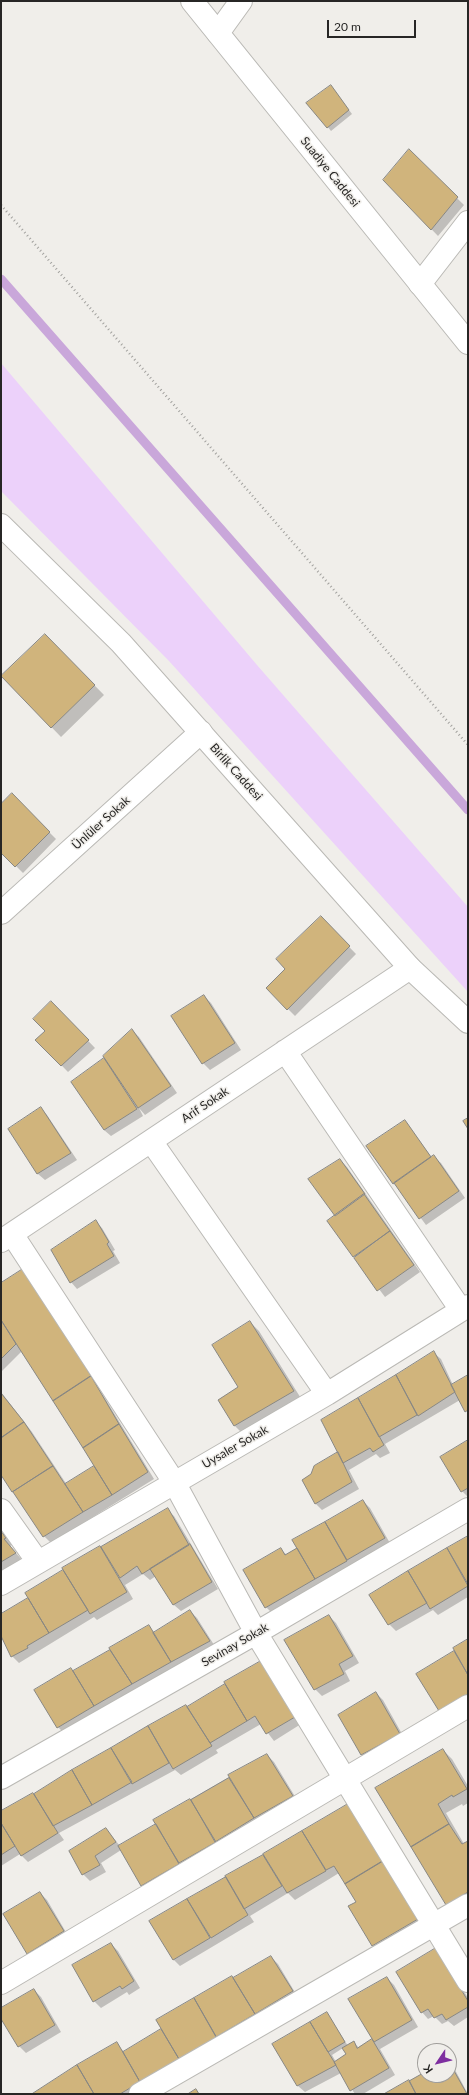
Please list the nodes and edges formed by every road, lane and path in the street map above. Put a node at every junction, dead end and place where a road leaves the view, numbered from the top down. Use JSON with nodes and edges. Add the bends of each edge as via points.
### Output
{"nodes":[{"id":1,"x":192,"y":1,"type":"edge"},
{"id":2,"x":241,"y":1,"type":"edge"},
{"id":3,"x":218,"y":33,"type":"junction"},
{"id":4,"x":1,"y":205,"type":"edge"},
{"id":5,"x":468,"y":222,"type":"edge"},
{"id":6,"x":420,"y":284,"type":"junction"},
{"id":7,"x":468,"y":343,"type":"edge"},
{"id":8,"x":4,"y":535,"type":"edge"},
{"id":9,"x":201,"y":732,"type":"junction"},
{"id":10,"x":468,"y":745,"type":"edge"},
{"id":11,"x":1,"y":914,"type":"edge"},
{"id":12,"x":410,"y":968,"type":"junction"},
{"id":13,"x":468,"y":1022,"type":"edge"},
{"id":14,"x":285,"y":1051,"type":"junction"},
{"id":15,"x":150,"y":1142,"type":"junction"},
{"id":16,"x":7,"y":1237,"type":"edge"},
{"id":17,"x":465,"y":1308,"type":"edge"},
{"id":18,"x":326,"y":1394,"type":"junction"},
{"id":19,"x":174,"y":1482,"type":"junction"},
{"id":20,"x":468,"y":1509,"type":"edge"},
{"id":21,"x":1,"y":1510,"type":"edge"},
{"id":22,"x":38,"y":1562,"type":"junction"},
{"id":23,"x":1,"y":1584,"type":"edge"},
{"id":24,"x":256,"y":1633,"type":"junction"},
{"id":25,"x":468,"y":1706,"type":"edge"},
{"id":26,"x":1,"y":1778,"type":"edge"},
{"id":27,"x":344,"y":1779,"type":"junction"},
{"id":28,"x":468,"y":1905,"type":"edge"},
{"id":29,"x":433,"y":1926,"type":"junction"},
{"id":30,"x":468,"y":1981,"type":"edge"},
{"id":31,"x":1,"y":1984,"type":"edge"},
{"id":32,"x":140,"y":2094,"type":"edge"}],
"edges":[{"from":1,"to":3,"type":"street","name":"Suadiye Caddesi"},
{"from":2,"to":3,"type":"street"},
{"from":3,"to":6,"type":"street","name":"Suadiye Caddesi"},
{"from":4,"to":10,"type":"path"},
{"from":5,"to":6,"type":"street"},
{"from":6,"to":7,"type":"street","name":"Suadiye Caddesi"},
{"from":8,"to":9,"type":"street","name":"Birlik Caddesi","via":[[121,643]]},
{"from":9,"to":11,"type":"street","name":"Ünlüler Sokak"},
{"from":9,"to":12,"type":"street","name":"Birlik Caddesi"},
{"from":12,"to":13,"type":"street","name":"Birlik Caddesi"},
{"from":12,"to":14,"type":"street","name":"Arif Sokak"},
{"from":14,"to":15,"type":"street","name":"Arif Sokak"},
{"from":14,"to":17,"type":"street"},
{"from":15,"to":16,"type":"street","name":"Arif Sokak"},
{"from":15,"to":18,"type":"street"},
{"from":16,"to":19,"type":"street"},
{"from":17,"to":18,"type":"street","name":"Uysaler Sokak"},
{"from":18,"to":19,"type":"street","name":"Uysaler Sokak"},
{"from":19,"to":22,"type":"street","name":"Uysaler Sokak"},
{"from":19,"to":24,"type":"street"},
{"from":20,"to":24,"type":"street","name":"Sevinay Sokak"},
{"from":21,"to":22,"type":"street"},
{"from":22,"to":23,"type":"street","name":"Uysaler Sokak"},
{"from":24,"to":26,"type":"street","name":"Sevinay Sokak"},
{"from":24,"to":27,"type":"street"},
{"from":25,"to":27,"type":"street"},
{"from":27,"to":29,"type":"street"},
{"from":27,"to":31,"type":"street"},
{"from":28,"to":29,"type":"street"},
{"from":29,"to":30,"type":"street"},
{"from":29,"to":32,"type":"street"}]}
